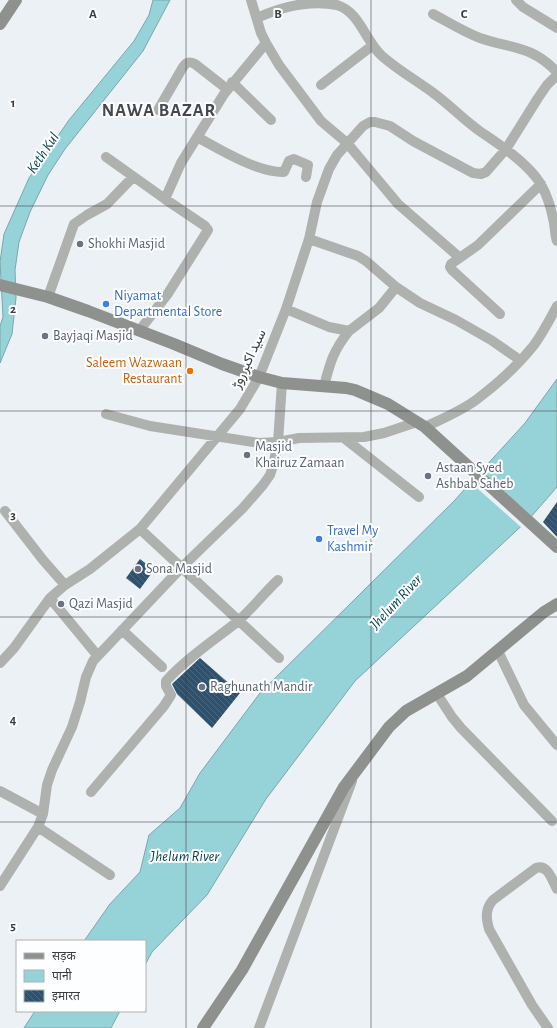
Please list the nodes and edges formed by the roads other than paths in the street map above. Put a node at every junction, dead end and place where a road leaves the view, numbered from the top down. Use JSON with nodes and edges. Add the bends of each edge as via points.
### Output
{"nodes":[{"id":1,"x":16,"y":0,"type":"edge"},
{"id":2,"x":251,"y":0,"type":"edge"},
{"id":3,"x":516,"y":0,"type":"edge"},
{"id":4,"x":433,"y":14,"type":"dead end"},
{"id":5,"x":257,"y":18,"type":"junction"},
{"id":6,"x":0,"y":24,"type":"edge"},
{"id":7,"x":557,"y":28,"type":"edge"},
{"id":8,"x":266,"y":43,"type":"junction"},
{"id":9,"x":372,"y":45,"type":"junction"},
{"id":10,"x":557,"y":74,"type":"edge"},
{"id":11,"x":321,"y":85,"type":"dead end"},
{"id":12,"x":229,"y":86,"type":"junction"},
{"id":13,"x":158,"y":110,"type":"dead end"},
{"id":14,"x":271,"y":120,"type":"dead end"},
{"id":15,"x":197,"y":137,"type":"junction"},
{"id":16,"x":347,"y":143,"type":"junction"},
{"id":17,"x":506,"y":149,"type":"junction"},
{"id":18,"x":106,"y":157,"type":"dead end"},
{"id":19,"x":133,"y":177,"type":"junction"},
{"id":20,"x":306,"y":177,"type":"dead end"},
{"id":21,"x":541,"y":184,"type":"junction"},
{"id":22,"x":164,"y":199,"type":"junction"},
{"id":23,"x":308,"y":238,"type":"junction"},
{"id":24,"x":557,"y":241,"type":"edge"},
{"id":25,"x":459,"y":257,"type":"junction"},
{"id":26,"x":0,"y":285,"type":"edge"},
{"id":27,"x":396,"y":287,"type":"junction"},
{"id":28,"x":43,"y":296,"type":"junction"},
{"id":29,"x":557,"y":306,"type":"edge"},
{"id":30,"x":286,"y":309,"type":"junction"},
{"id":31,"x":500,"y":314,"type":"dead end"},
{"id":32,"x":139,"y":331,"type":"junction"},
{"id":33,"x":349,"y":332,"type":"junction"},
{"id":34,"x":520,"y":360,"type":"junction"},
{"id":35,"x":259,"y":377,"type":"junction"},
{"id":36,"x":282,"y":383,"type":"junction"},
{"id":37,"x":324,"y":386,"type":"junction"},
{"id":38,"x":106,"y":414,"type":"dead end"},
{"id":39,"x":421,"y":424,"type":"junction"},
{"id":40,"x":217,"y":436,"type":"junction"},
{"id":41,"x":344,"y":438,"type":"junction"},
{"id":42,"x":278,"y":442,"type":"junction"},
{"id":43,"x":419,"y":497,"type":"dead end"},
{"id":44,"x":5,"y":511,"type":"dead end"},
{"id":45,"x":140,"y":529,"type":"junction"},
{"id":46,"x":553,"y":544,"type":"edge"},
{"id":47,"x":182,"y":567,"type":"junction"},
{"id":48,"x":278,"y":580,"type":"dead end"},
{"id":49,"x":65,"y":585,"type":"junction"},
{"id":50,"x":50,"y":598,"type":"junction"},
{"id":51,"x":557,"y":604,"type":"edge"},
{"id":52,"x":238,"y":620,"type":"junction"},
{"id":53,"x":122,"y":630,"type":"junction"},
{"id":54,"x":498,"y":651,"type":"junction"},
{"id":55,"x":97,"y":655,"type":"junction"},
{"id":56,"x":279,"y":658,"type":"dead end"},
{"id":57,"x":0,"y":663,"type":"edge"},
{"id":58,"x":162,"y":668,"type":"dead end"},
{"id":59,"x":438,"y":694,"type":"junction"},
{"id":60,"x":557,"y":745,"type":"edge"},
{"id":61,"x":356,"y":771,"type":"junction"},
{"id":62,"x":0,"y":791,"type":"edge"},
{"id":63,"x":91,"y":792,"type":"dead end"},
{"id":64,"x":43,"y":814,"type":"junction"},
{"id":65,"x":552,"y":821,"type":"dead end"},
{"id":66,"x":38,"y":827,"type":"junction"},
{"id":67,"x":110,"y":875,"type":"dead end"},
{"id":68,"x":0,"y":886,"type":"edge"},
{"id":69,"x":557,"y":889,"type":"edge"},
{"id":70,"x":203,"y":1028,"type":"edge"},
{"id":71,"x":259,"y":1028,"type":"edge"},
{"id":72,"x":548,"y":1028,"type":"edge"}],
"edges":[{"from":1,"to":6,"type":"street"},
{"from":2,"to":5,"type":"street"},
{"from":3,"to":7,"type":"street"},
{"from":4,"to":10,"type":"street","via":[[480,38],[531,52],[542,58]]},
{"from":5,"to":8,"type":"street","via":[[260,33]]},
{"from":5,"to":9,"type":"street","via":[[308,2],[337,5],[355,17]]},
{"from":8,"to":12,"type":"street"},
{"from":8,"to":16,"type":"street","via":[[279,65],[321,121]]},
{"from":9,"to":11,"type":"street"},
{"from":9,"to":17,"type":"street","via":[[394,66]]},
{"from":10,"to":17,"type":"street","via":[[538,98]]},
{"from":12,"to":13,"type":"street","via":[[195,64],[186,63]]},
{"from":12,"to":14,"type":"street"},
{"from":12,"to":15,"type":"street"},
{"from":15,"to":20,"type":"street","via":[[245,162],[263,168],[284,172],[289,161],[294,159],[308,165]]},
{"from":15,"to":22,"type":"street"},
{"from":16,"to":17,"type":"street","name":"سید اکبر روڑ","via":[[363,126],[375,122],[390,126],[473,173],[481,174],[486,172]]},
{"from":16,"to":23,"type":"street","name":"سید اکبر روڑ","via":[[329,169]]},
{"from":16,"to":25,"type":"street","via":[[398,204]]},
{"from":17,"to":21,"type":"street"},
{"from":18,"to":19,"type":"street"},
{"from":19,"to":22,"type":"street"},
{"from":19,"to":28,"type":"street","via":[[107,204],[74,224]]},
{"from":21,"to":24,"type":"street","via":[[549,205]]},
{"from":21,"to":25,"type":"street","via":[[478,245]]},
{"from":22,"to":32,"type":"street","via":[[208,230],[167,295]]},
{"from":23,"to":27,"type":"street","via":[[358,256]]},
{"from":23,"to":30,"type":"street","name":"سید اکبر روڑ"},
{"from":25,"to":31,"type":"street","via":[[451,264],[452,270]]},
{"from":26,"to":28,"type":"street"},
{"from":27,"to":33,"type":"street","via":[[378,308]]},
{"from":27,"to":34,"type":"street","via":[[420,303],[490,340]]},
{"from":28,"to":32,"type":"street"},
{"from":29,"to":34,"type":"street","via":[[534,344]]},
{"from":30,"to":33,"type":"street","via":[[329,327]]},
{"from":30,"to":35,"type":"street","name":"سید اکبر روڑ"},
{"from":32,"to":35,"type":"street"},
{"from":33,"to":37,"type":"street","via":[[333,355]]},
{"from":34,"to":39,"type":"street","via":[[476,400],[442,419]]},
{"from":35,"to":36,"type":"street"},
{"from":35,"to":40,"type":"street","name":"سید اکبر روڑ","via":[[240,409]]},
{"from":36,"to":37,"type":"street"},
{"from":36,"to":42,"type":"street"},
{"from":37,"to":39,"type":"street","via":[[355,390],[388,404]]},
{"from":38,"to":40,"type":"street","via":[[150,426]]},
{"from":39,"to":41,"type":"street","via":[[371,436]]},
{"from":39,"to":46,"type":"street"},
{"from":40,"to":42,"type":"street","via":[[259,443]]},
{"from":40,"to":45,"type":"street","name":"سید اکبر روڑ"},
{"from":41,"to":42,"type":"street","via":[[299,438]]},
{"from":41,"to":43,"type":"street"},
{"from":42,"to":47,"type":"street","via":[[270,475],[263,485]]},
{"from":44,"to":49,"type":"street"},
{"from":45,"to":47,"type":"street"},
{"from":45,"to":49,"type":"street","name":"سید اکبر روڑ","via":[[90,569]]},
{"from":47,"to":52,"type":"street"},
{"from":47,"to":53,"type":"street"},
{"from":48,"to":52,"type":"street"},
{"from":49,"to":50,"type":"street","name":"سید اکبر روڑ"},
{"from":50,"to":55,"type":"street"},
{"from":50,"to":57,"type":"street","name":"سید اکبر روڑ"},
{"from":51,"to":54,"type":"street"},
{"from":52,"to":56,"type":"street"},
{"from":52,"to":63,"type":"street","via":[[184,663],[166,681],[170,696],[164,706]]},
{"from":53,"to":55,"type":"street"},
{"from":53,"to":58,"type":"street"},
{"from":54,"to":59,"type":"street","via":[[467,676]]},
{"from":54,"to":60,"type":"street","via":[[524,705]]},
{"from":55,"to":64,"type":"street","via":[[86,677],[72,727],[52,770]]},
{"from":59,"to":61,"type":"street","via":[[397,718]]},
{"from":59,"to":65,"type":"street","via":[[461,728]]},
{"from":61,"to":70,"type":"street","via":[[344,787],[242,970]]},
{"from":61,"to":71,"type":"street"},
{"from":62,"to":64,"type":"street"},
{"from":64,"to":66,"type":"street"},
{"from":66,"to":67,"type":"street"},
{"from":66,"to":68,"type":"street"},
{"from":69,"to":72,"type":"street","via":[[548,872],[544,868],[536,868],[493,900],[486,912],[489,929]]}]}
